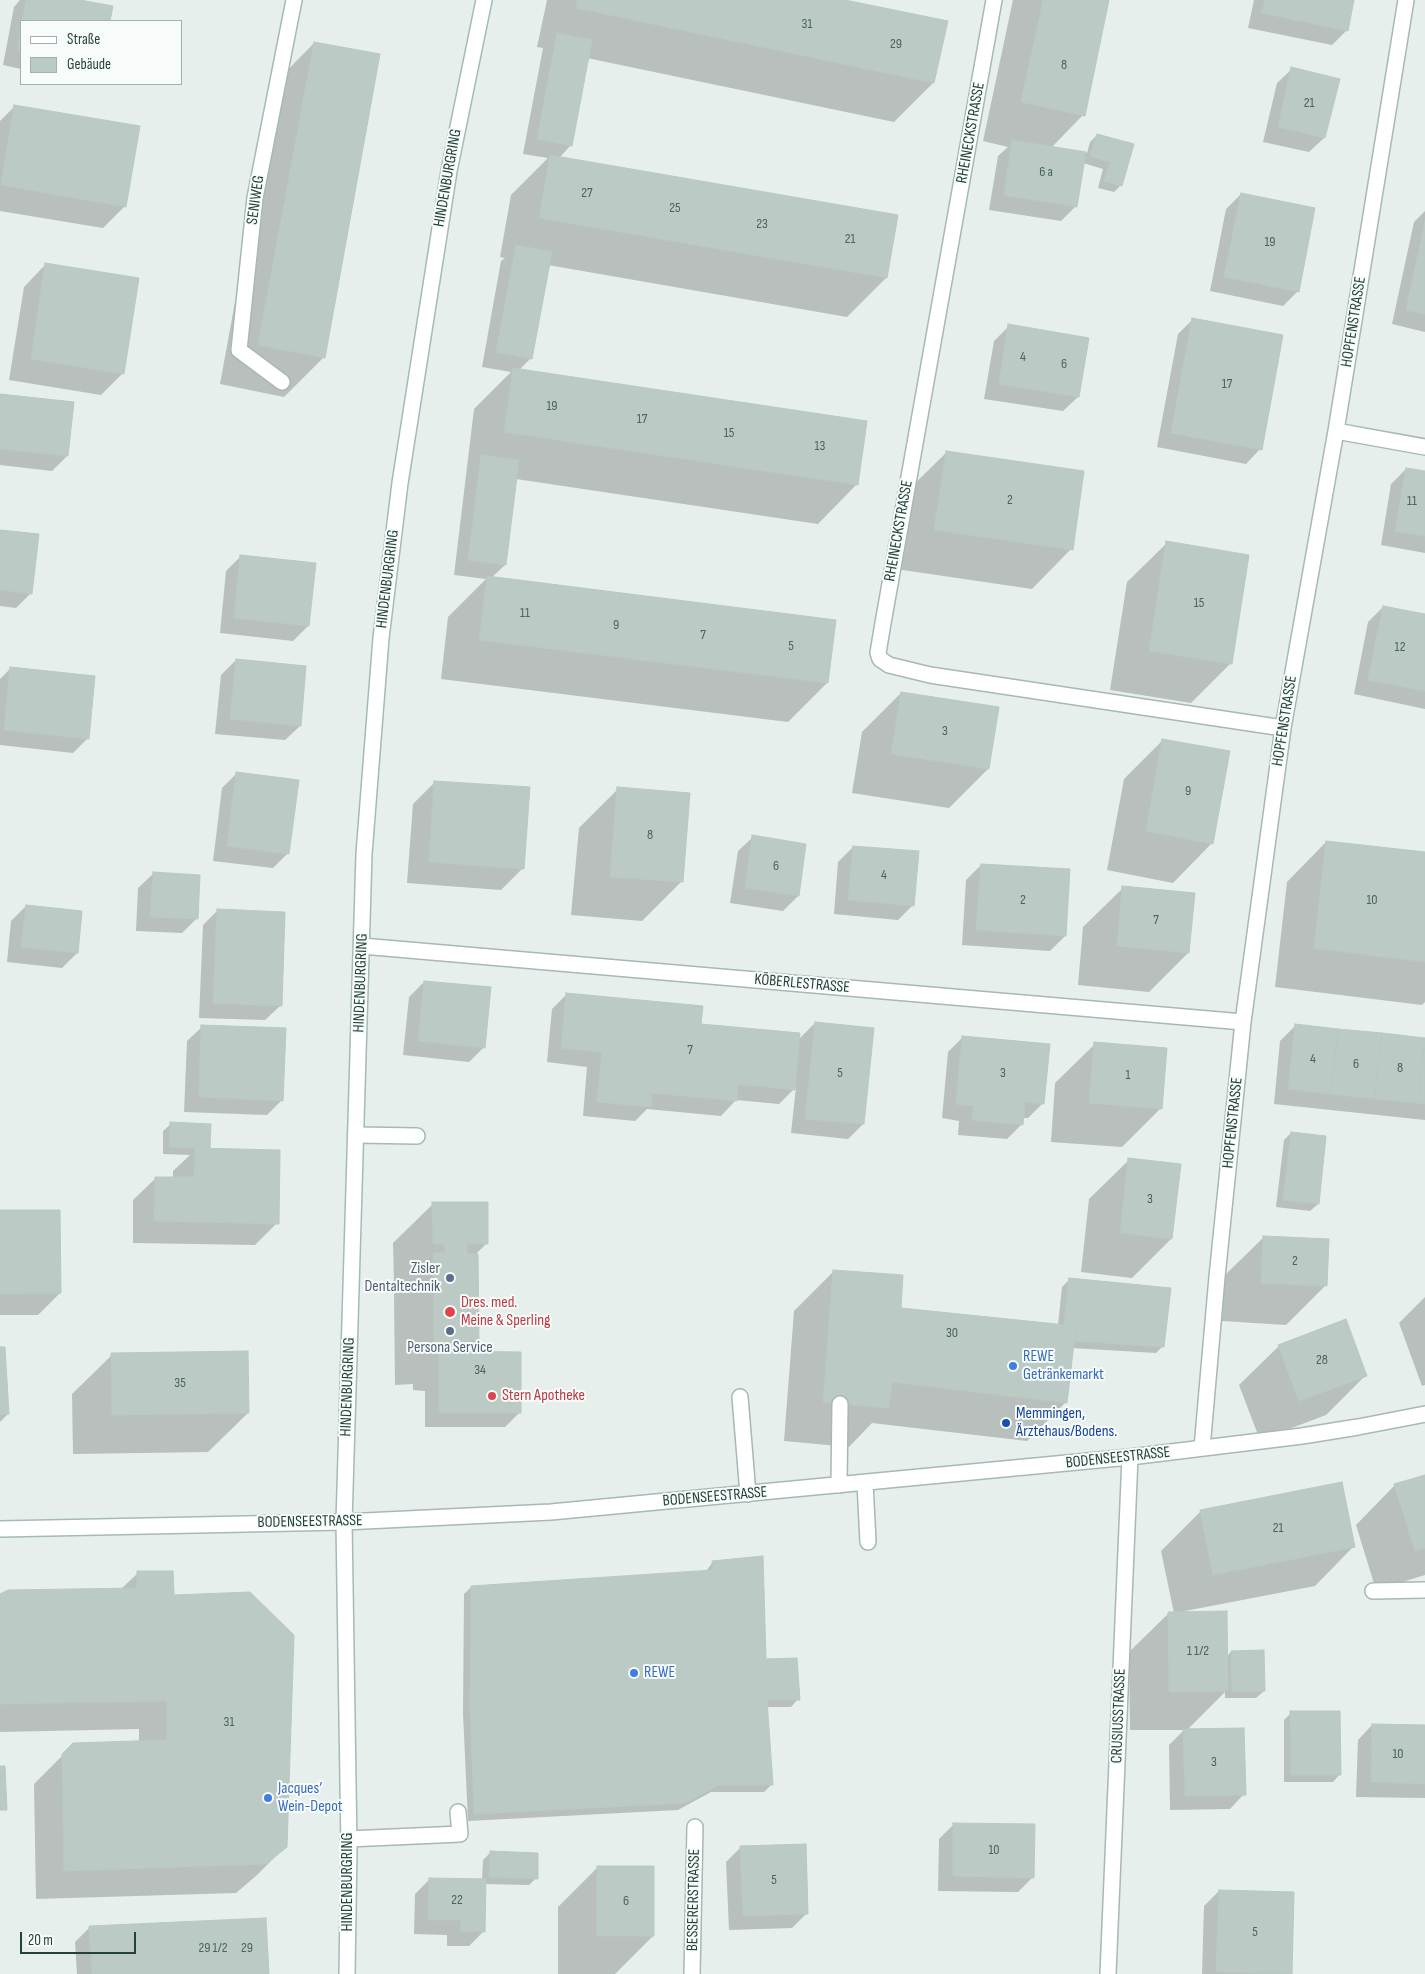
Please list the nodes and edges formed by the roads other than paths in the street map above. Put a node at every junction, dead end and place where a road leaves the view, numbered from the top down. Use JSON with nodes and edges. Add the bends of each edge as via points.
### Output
{"nodes":[{"id":1,"x":294,"y":0,"type":"edge"},
{"id":2,"x":484,"y":0,"type":"edge"},
{"id":3,"x":994,"y":0,"type":"edge"},
{"id":4,"x":1406,"y":0,"type":"edge"},
{"id":5,"x":282,"y":382,"type":"dead end"},
{"id":6,"x":1336,"y":431,"type":"junction"},
{"id":7,"x":1425,"y":448,"type":"edge"},
{"id":8,"x":1283,"y":728,"type":"junction"},
{"id":9,"x":362,"y":946,"type":"junction"},
{"id":10,"x":1243,"y":1022,"type":"junction"},
{"id":11,"x":356,"y":1135,"type":"junction"},
{"id":12,"x":417,"y":1136,"type":"dead end"},
{"id":13,"x":740,"y":1397,"type":"dead end"},
{"id":14,"x":840,"y":1404,"type":"dead end"},
{"id":15,"x":1425,"y":1414,"type":"edge"},
{"id":16,"x":1202,"y":1448,"type":"junction"},
{"id":17,"x":1130,"y":1457,"type":"junction"},
{"id":18,"x":865,"y":1483,"type":"junction"},
{"id":19,"x":839,"y":1485,"type":"junction"},
{"id":20,"x":748,"y":1494,"type":"junction"},
{"id":21,"x":344,"y":1522,"type":"junction"},
{"id":22,"x":0,"y":1529,"type":"edge"},
{"id":23,"x":868,"y":1542,"type":"dead end"},
{"id":24,"x":1425,"y":1590,"type":"edge"},
{"id":25,"x":1373,"y":1591,"type":"dead end"},
{"id":26,"x":458,"y":1812,"type":"dead end"},
{"id":27,"x":696,"y":1827,"type":"dead end"},
{"id":28,"x":348,"y":1839,"type":"junction"},
{"id":29,"x":347,"y":1974,"type":"edge"},
{"id":30,"x":692,"y":1974,"type":"edge"},
{"id":31,"x":1108,"y":1974,"type":"edge"}],
"edges":[{"from":1,"to":5,"type":"street","name":"SENIWEG","via":[[255,198],[239,350]]},
{"from":2,"to":9,"type":"street","name":"HINDENBURGRING","via":[[449,171],[400,482],[381,638],[370,767]]},
{"from":3,"to":8,"type":"street","name":"RHEINECKSTRASSE","via":[[883,623],[880,659],[889,665],[930,675]]},
{"from":4,"to":6,"type":"street","name":"HOPFENSTRASSE"},
{"from":6,"to":7,"type":"street"},
{"from":6,"to":8,"type":"street","name":"HOPFENSTRASSE"},
{"from":8,"to":10,"type":"street","name":"HOPFENSTRASSE"},
{"from":9,"to":10,"type":"street","name":"KÖBERLESTRASSE"},
{"from":9,"to":11,"type":"street","name":"HINDENBURGRING"},
{"from":10,"to":16,"type":"street","name":"HOPFENSTRASSE"},
{"from":11,"to":12,"type":"street"},
{"from":11,"to":21,"type":"street","name":"HINDENBURGRING"},
{"from":13,"to":20,"type":"street"},
{"from":14,"to":19,"type":"street"},
{"from":15,"to":16,"type":"street","name":"BODENSEESTRASSE","via":[[1348,1429]]},
{"from":16,"to":17,"type":"street","name":"BODENSEESTRASSE"},
{"from":17,"to":18,"type":"street","name":"BODENSEESTRASSE"},
{"from":17,"to":31,"type":"street","name":"CRUSIUSSTRASSE"},
{"from":18,"to":19,"type":"street","name":"BODENSEESTRASSE"},
{"from":18,"to":23,"type":"street"},
{"from":19,"to":20,"type":"street","name":"BODENSEESTRASSE"},
{"from":20,"to":21,"type":"street","name":"BODENSEESTRASSE","via":[[551,1512]]},
{"from":21,"to":22,"type":"street","name":"BODENSEESTRASSE"},
{"from":21,"to":28,"type":"street","name":"HINDENBURGRING"},
{"from":24,"to":25,"type":"street"},
{"from":26,"to":28,"type":"street","via":[[460,1834]]},
{"from":27,"to":30,"type":"street","name":"BESSERERSTRASSE"},
{"from":28,"to":29,"type":"street","name":"HINDENBURGRING"}]}
